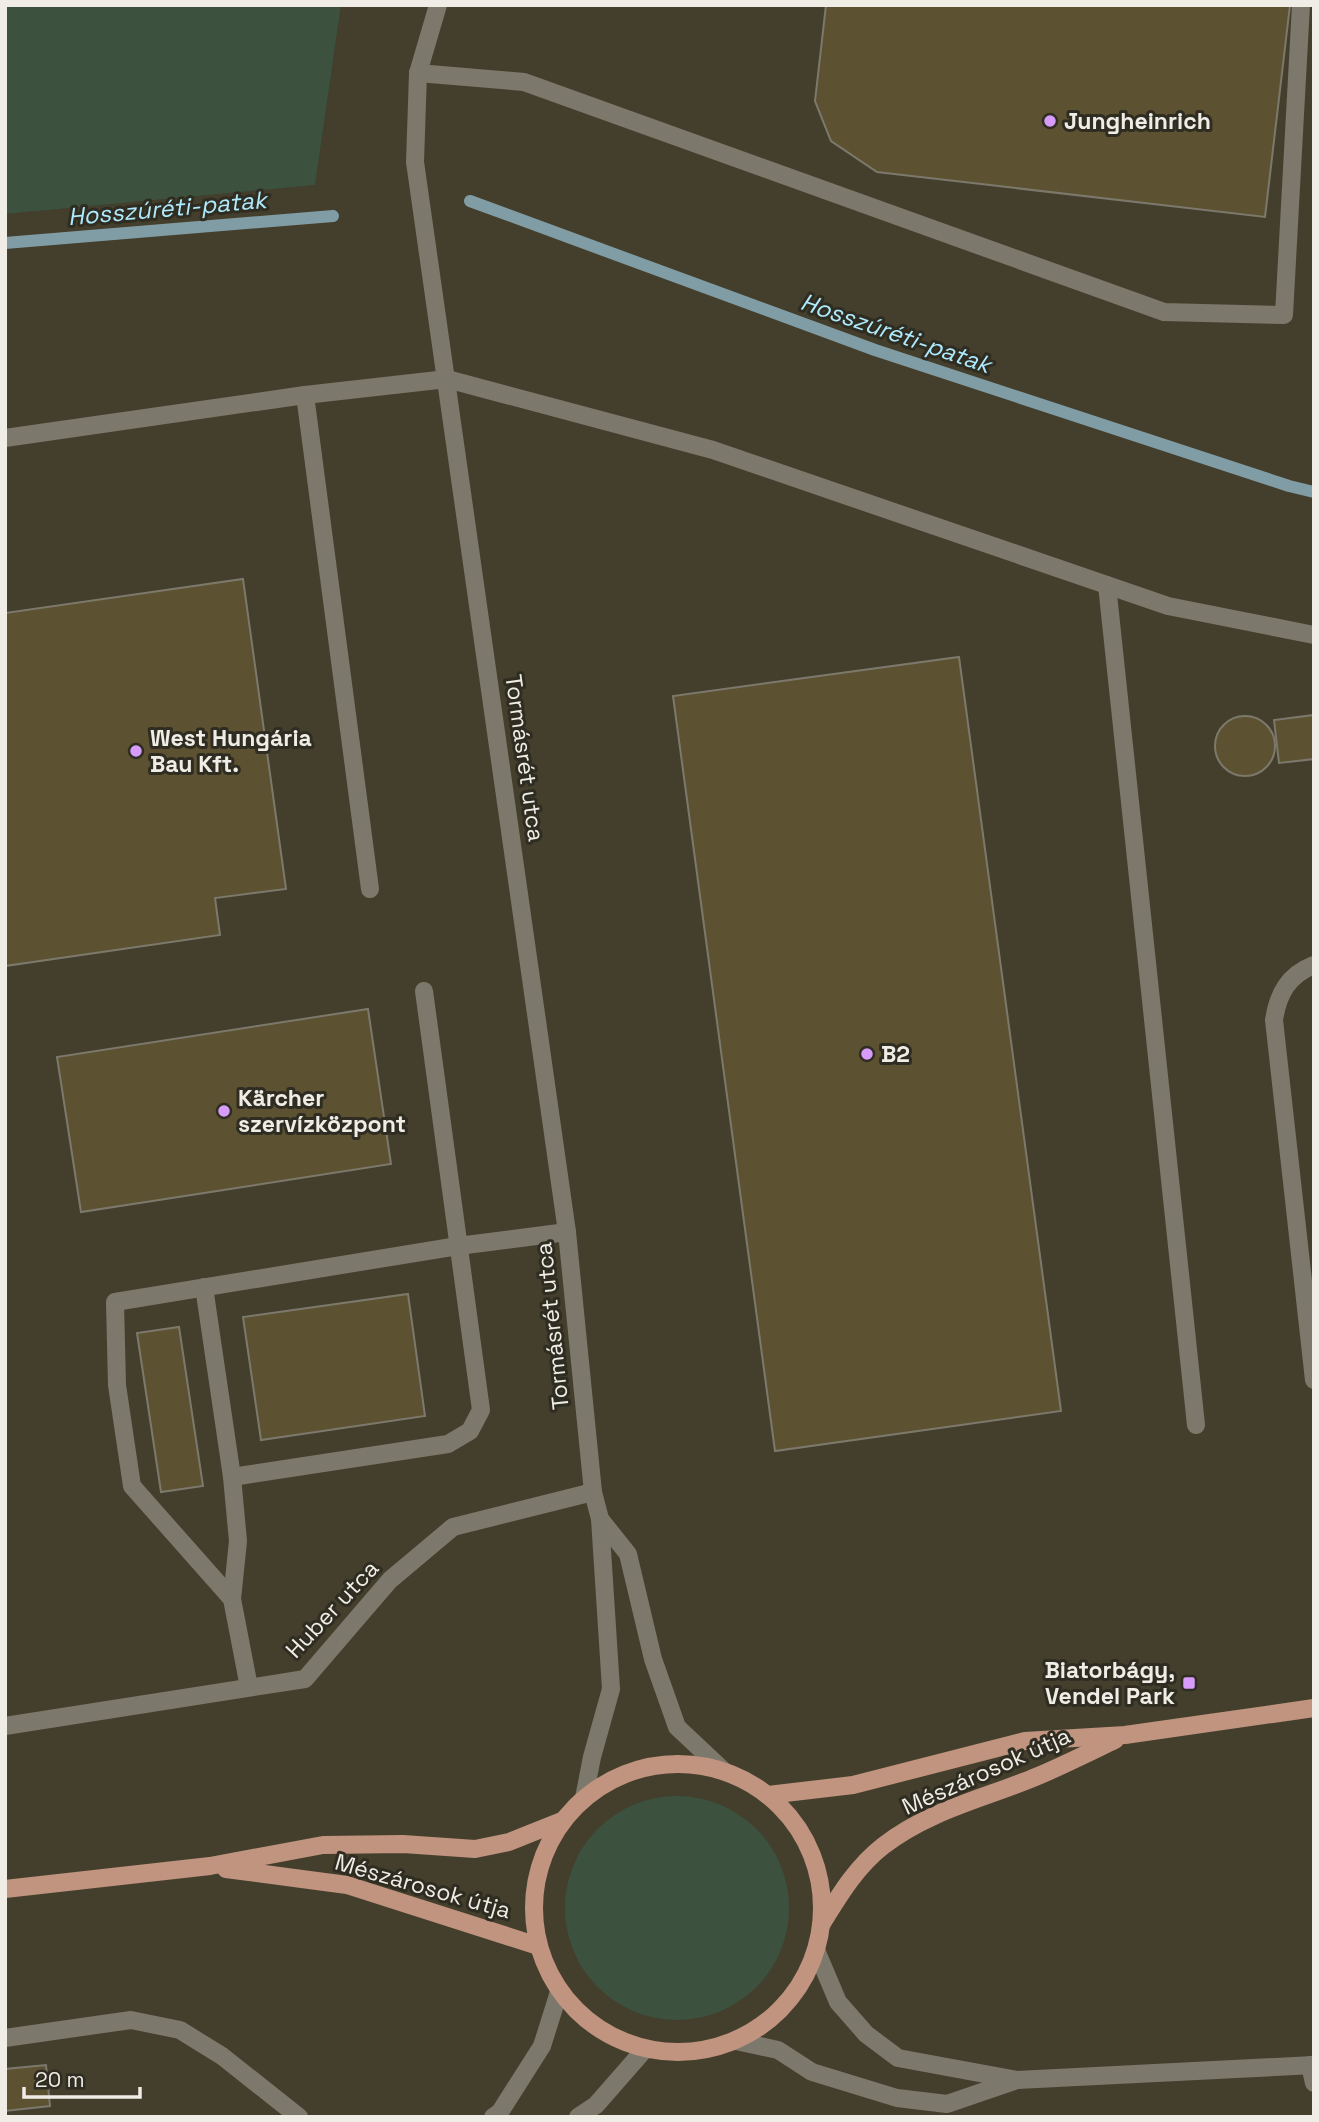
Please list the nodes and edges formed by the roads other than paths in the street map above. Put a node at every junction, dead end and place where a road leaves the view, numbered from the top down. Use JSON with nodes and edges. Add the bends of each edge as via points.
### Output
{"nodes":[{"id":1,"x":438,"y":5,"type":"edge"},
{"id":2,"x":1301,"y":5,"type":"edge"},
{"id":3,"x":418,"y":73,"type":"junction"},
{"id":4,"x":447,"y":379,"type":"junction"},
{"id":5,"x":304,"y":395,"type":"junction"},
{"id":6,"x":5,"y":439,"type":"edge"},
{"id":7,"x":1107,"y":585,"type":"junction"},
{"id":8,"x":1314,"y":635,"type":"edge"},
{"id":9,"x":370,"y":889,"type":"dead end"},
{"id":10,"x":1314,"y":965,"type":"edge"},
{"id":11,"x":424,"y":990,"type":"dead end"},
{"id":12,"x":567,"y":1232,"type":"junction"},
{"id":13,"x":458,"y":1246,"type":"junction"},
{"id":14,"x":204,"y":1287,"type":"junction"},
{"id":15,"x":1314,"y":1380,"type":"edge"},
{"id":16,"x":1196,"y":1425,"type":"dead end"},
{"id":17,"x":232,"y":1478,"type":"junction"},
{"id":18,"x":593,"y":1492,"type":"junction"},
{"id":19,"x":600,"y":1519,"type":"junction"},
{"id":20,"x":232,"y":1599,"type":"junction"},
{"id":21,"x":249,"y":1688,"type":"junction"},
{"id":22,"x":1314,"y":1708,"type":"edge"},
{"id":23,"x":5,"y":1726,"type":"edge"},
{"id":24,"x":1125,"y":1735,"type":"junction"},
{"id":25,"x":725,"y":1772,"type":"junction"},
{"id":26,"x":768,"y":1795,"type":"junction"},
{"id":27,"x":584,"y":1798,"type":"junction"},
{"id":28,"x":564,"y":1820,"type":"junction"},
{"id":29,"x":211,"y":1866,"type":"junction"},
{"id":30,"x":5,"y":1889,"type":"edge"},
{"id":31,"x":821,"y":1925,"type":"junction"},
{"id":32,"x":538,"y":1946,"type":"junction"},
{"id":33,"x":816,"y":1950,"type":"junction"},
{"id":34,"x":559,"y":1992,"type":"junction"},
{"id":35,"x":5,"y":2038,"type":"edge"},
{"id":36,"x":736,"y":2041,"type":"junction"},
{"id":37,"x":645,"y":2049,"type":"junction"},
{"id":38,"x":1313,"y":2071,"type":"edge"},
{"id":39,"x":1017,"y":2080,"type":"junction"},
{"id":40,"x":299,"y":2117,"type":"edge"},
{"id":41,"x":493,"y":2117,"type":"edge"},
{"id":42,"x":578,"y":2117,"type":"edge"}],
"edges":[{"from":1,"to":3,"type":"street","name":"Tormásrét utca"},
{"from":2,"to":3,"type":"street","via":[[1284,315],[1164,312],[524,82]]},
{"from":3,"to":4,"type":"street","name":"Tormásrét utca","via":[[415,162]]},
{"from":4,"to":5,"type":"street"},
{"from":4,"to":7,"type":"street","via":[[712,450]]},
{"from":4,"to":12,"type":"street","name":"Tormásrét utca"},
{"from":5,"to":6,"type":"street"},
{"from":5,"to":9,"type":"street"},
{"from":7,"to":8,"type":"street","via":[[1168,606]]},
{"from":7,"to":16,"type":"street"},
{"from":10,"to":15,"type":"street","via":[[1288,982],[1277,999],[1274,1020]]},
{"from":11,"to":13,"type":"street"},
{"from":12,"to":13,"type":"street"},
{"from":12,"to":18,"type":"street","name":"Tormásrét utca"},
{"from":13,"to":14,"type":"street"},
{"from":13,"to":17,"type":"street","via":[[481,1410],[470,1430],[448,1444]]},
{"from":14,"to":17,"type":"street"},
{"from":14,"to":20,"type":"street","via":[[115,1301],[117,1385],[132,1486]]},
{"from":17,"to":20,"type":"street","via":[[238,1541]]},
{"from":18,"to":19,"type":"street","name":"Tormásrét utca"},
{"from":18,"to":21,"type":"street","name":"Huber utca","via":[[453,1527],[390,1580],[304,1679]]},
{"from":19,"to":25,"type":"street","via":[[628,1554],[653,1659],[677,1727]]},
{"from":19,"to":27,"type":"street","via":[[611,1689]]},
{"from":20,"to":21,"type":"street"},
{"from":21,"to":23,"type":"street","name":"Huber utca"},
{"from":22,"to":24,"type":"main road","name":"Mészárosok útja"},
{"from":24,"to":26,"type":"main road","name":"Mészárosok útja","via":[[1025,1741],[853,1785]]},
{"from":24,"to":31,"type":"main road","name":"Mészárosok útja","via":[[1038,1776],[921,1822],[883,1846],[849,1880]]},
{"from":25,"to":26,"type":"main road","name":"Mészárosok útja"},
{"from":25,"to":27,"type":"main road","name":"Mészárosok útja","via":[[667,1764],[610,1781]]},
{"from":26,"to":31,"type":"main road","name":"Mészárosok útja","via":[[794,1821],[812,1853],[821,1888]]},
{"from":27,"to":28,"type":"main road","name":"Mészárosok útja"},
{"from":28,"to":29,"type":"main road","name":"Mészárosok útja","via":[[509,1842],[475,1849],[403,1844],[323,1846]]},
{"from":28,"to":32,"type":"main road","name":"Mészárosok útja","via":[[547,1848],[536,1880],[533,1913]]},
{"from":29,"to":30,"type":"main road","name":"Mészárosok útja"},
{"from":29,"to":32,"type":"main road","name":"Mészárosok útja","via":[[347,1885]]},
{"from":31,"to":33,"type":"main road","name":"Mészárosok útja"},
{"from":32,"to":34,"type":"main road","name":"Mészárosok útja"},
{"from":33,"to":36,"type":"main road","name":"Mészárosok útja","via":[[804,1979],[786,2004]]},
{"from":33,"to":39,"type":"street","via":[[838,2002],[866,2034],[898,2058]]},
{"from":34,"to":37,"type":"main road","name":"Mészárosok útja","via":[[597,2029]]},
{"from":34,"to":41,"type":"street","via":[[542,2046]]},
{"from":35,"to":40,"type":"street","via":[[131,2020],[180,2030],[222,2056]]},
{"from":36,"to":37,"type":"main road","name":"Mészárosok útja","via":[[676,2053]]},
{"from":36,"to":39,"type":"street","via":[[778,2050],[812,2071],[897,2098],[947,2104]]},
{"from":37,"to":42,"type":"street","via":[[596,2105]]},
{"from":38,"to":39,"type":"street"}]}
